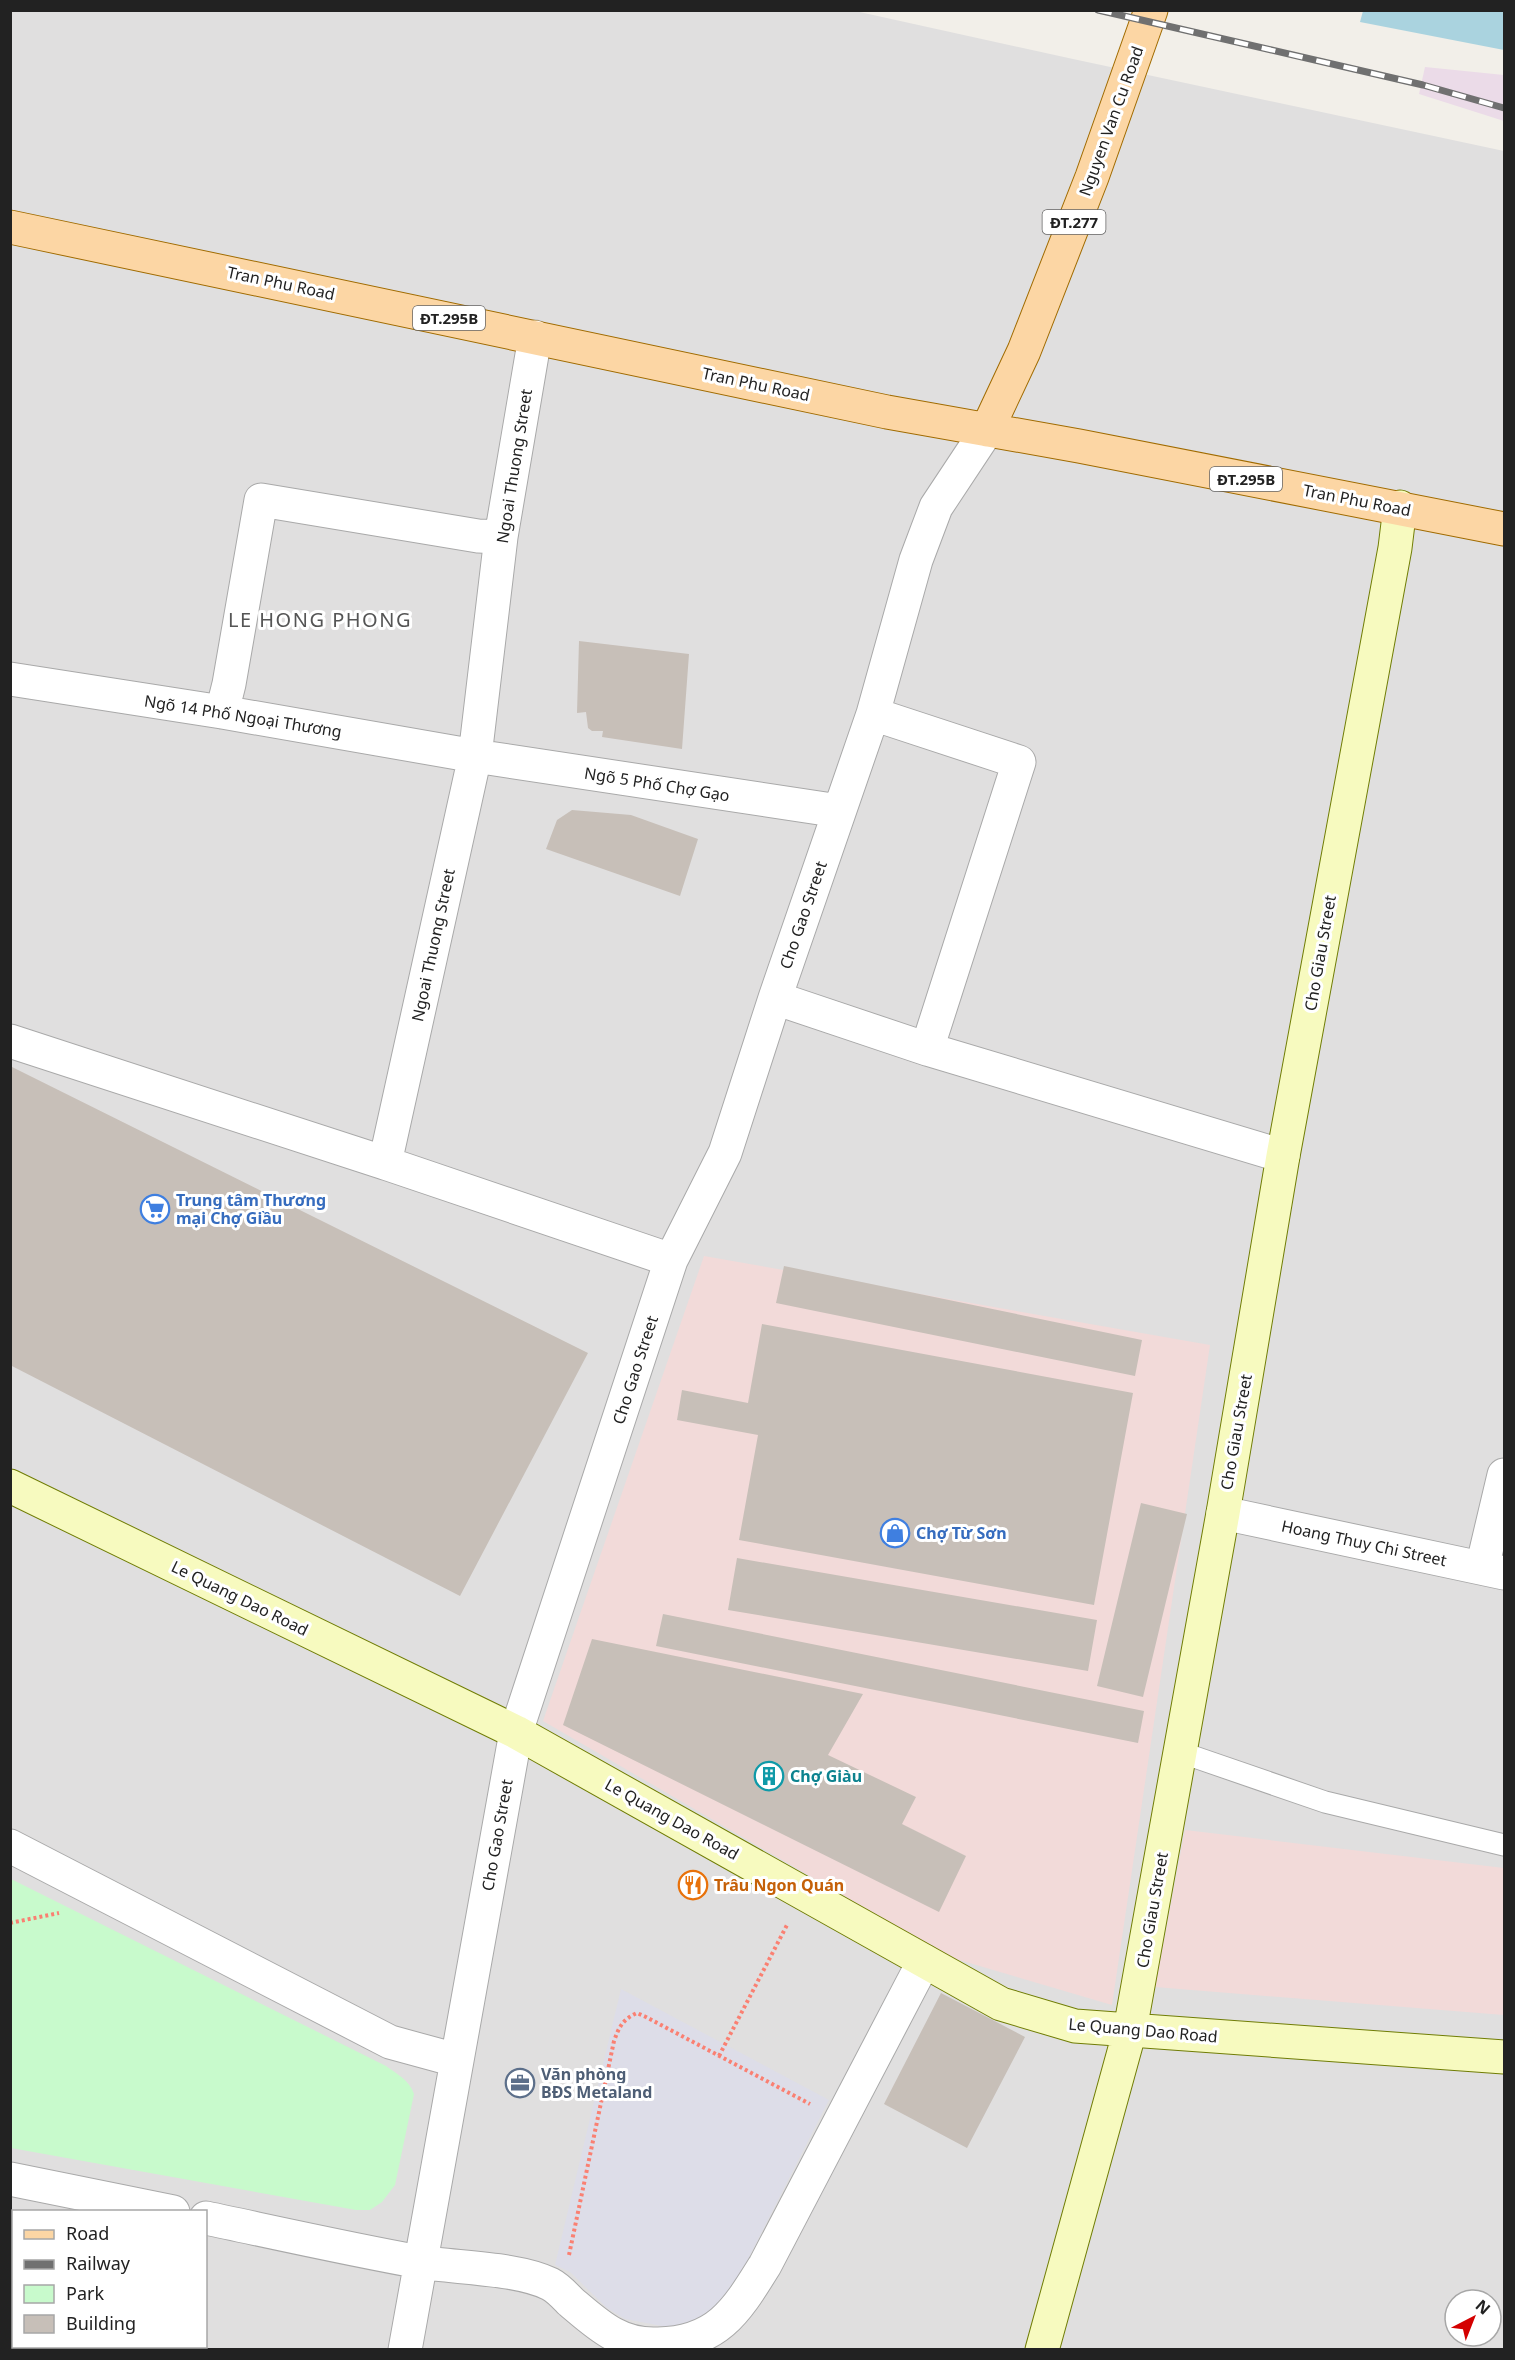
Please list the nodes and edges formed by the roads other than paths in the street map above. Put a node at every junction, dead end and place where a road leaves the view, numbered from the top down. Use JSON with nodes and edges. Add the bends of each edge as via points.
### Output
{"nodes":[{"id":1,"x":1151,"y":10,"type":"edge"},
{"id":2,"x":10,"y":227,"type":"edge"},
{"id":3,"x":535,"y":337,"type":"junction"},
{"id":4,"x":987,"y":430,"type":"junction"},
{"id":5,"x":1400,"y":507,"type":"junction"},
{"id":6,"x":1504,"y":529,"type":"edge"},
{"id":7,"x":501,"y":537,"type":"junction"},
{"id":8,"x":10,"y":679,"type":"edge"},
{"id":9,"x":222,"y":712,"type":"junction"},
{"id":10,"x":873,"y":714,"type":"junction"},
{"id":11,"x":475,"y":756,"type":"junction"},
{"id":12,"x":839,"y":812,"type":"junction"},
{"id":13,"x":775,"y":998,"type":"junction"},
{"id":14,"x":10,"y":1041,"type":"edge"},
{"id":15,"x":927,"y":1049,"type":"junction"},
{"id":16,"x":1283,"y":1156,"type":"junction"},
{"id":17,"x":385,"y":1163,"type":"junction"},
{"id":18,"x":671,"y":1260,"type":"junction"},
{"id":19,"x":1504,"y":1475,"type":"edge"},
{"id":20,"x":10,"y":1486,"type":"edge"},
{"id":21,"x":1223,"y":1513,"type":"junction"},
{"id":22,"x":1493,"y":1571,"type":"edge"},
{"id":23,"x":516,"y":1732,"type":"junction"},
{"id":24,"x":1180,"y":1752,"type":"junction"},
{"id":25,"x":1504,"y":1845,"type":"edge"},
{"id":26,"x":10,"y":1846,"type":"edge"},
{"id":27,"x":924,"y":1961,"type":"junction"},
{"id":28,"x":1130,"y":2031,"type":"junction"},
{"id":29,"x":1504,"y":2057,"type":"edge"},
{"id":30,"x":456,"y":2060,"type":"junction"},
{"id":31,"x":10,"y":2179,"type":"edge"},
{"id":32,"x":168,"y":2210,"type":"edge"},
{"id":33,"x":207,"y":2218,"type":"edge"},
{"id":34,"x":421,"y":2262,"type":"junction"},
{"id":35,"x":405,"y":2349,"type":"edge"},
{"id":36,"x":1042,"y":2349,"type":"edge"}],
"edges":[{"from":1,"to":4,"type":"main road","name":"Nguyen Van Cu Road","number":"ĐT.277","via":[[1092,177],[1024,351]]},
{"from":2,"to":3,"type":"main road","name":"Tran Phu Road","number":"ĐT.295B"},
{"from":3,"to":4,"type":"main road","name":"Tran Phu Road","number":"ĐT.295B"},
{"from":3,"to":7,"type":"street","name":"Ngoai Thuong Street"},
{"from":4,"to":5,"type":"main road","name":"Tran Phu Road","number":"ĐT.295B"},
{"from":4,"to":10,"type":"street","name":"Cho Gao Street","via":[[934,512],[916,560]]},
{"from":5,"to":6,"type":"main road","name":"Tran Phu Road","number":"ĐT.295B"},
{"from":5,"to":16,"type":"street","name":"Cho Giau Street"},
{"from":7,"to":9,"type":"street","via":[[261,500]]},
{"from":7,"to":11,"type":"street","name":"Ngoai Thuong Street"},
{"from":8,"to":9,"type":"street","name":"Ngõ 14 Phố Ngoại Thương"},
{"from":9,"to":11,"type":"street","name":"Ngõ 14 Phố Ngoại Thương"},
{"from":10,"to":12,"type":"street","name":"Cho Gao Street"},
{"from":10,"to":15,"type":"street","via":[[1019,762]]},
{"from":11,"to":12,"type":"street","name":"Ngõ 5 Phố Chợ Gạo"},
{"from":11,"to":17,"type":"street","name":"Ngoai Thuong Street"},
{"from":12,"to":13,"type":"street","name":"Cho Gao Street"},
{"from":13,"to":15,"type":"street"},
{"from":13,"to":18,"type":"street","name":"Cho Gao Street","via":[[725,1153]]},
{"from":14,"to":17,"type":"street"},
{"from":15,"to":16,"type":"street"},
{"from":16,"to":21,"type":"street","name":"Cho Giau Street"},
{"from":17,"to":18,"type":"street"},
{"from":18,"to":23,"type":"street","name":"Cho Gao Street"},
{"from":19,"to":22,"type":"street"},
{"from":20,"to":23,"type":"street","name":"Le Quang Dao Road"},
{"from":21,"to":22,"type":"street","name":"Hoang Thuy Chi Street"},
{"from":21,"to":24,"type":"street","name":"Cho Giau Street"},
{"from":23,"to":27,"type":"street","name":"Le Quang Dao Road"},
{"from":23,"to":30,"type":"street","name":"Cho Gao Street"},
{"from":24,"to":25,"type":"lane","via":[[1325,1802]]},
{"from":24,"to":28,"type":"street","name":"Cho Giau Street"},
{"from":26,"to":30,"type":"street","via":[[390,2042]]},
{"from":27,"to":28,"type":"street","name":"Le Quang Dao Road","via":[[1001,2004],[1075,2026]]},
{"from":27,"to":34,"type":"street","via":[[765,2265],[739,2307],[715,2329],[688,2341],[635,2343],[603,2329],[552,2286],[533,2277]]},
{"from":28,"to":29,"type":"street","name":"Le Quang Dao Road"},
{"from":28,"to":36,"type":"street","name":"Cho Giau Street"},
{"from":30,"to":34,"type":"street","name":"Cho Gao Street"},
{"from":31,"to":32,"type":"street"},
{"from":33,"to":34,"type":"street"},
{"from":34,"to":35,"type":"street","name":"Cho Gao Street"}]}
